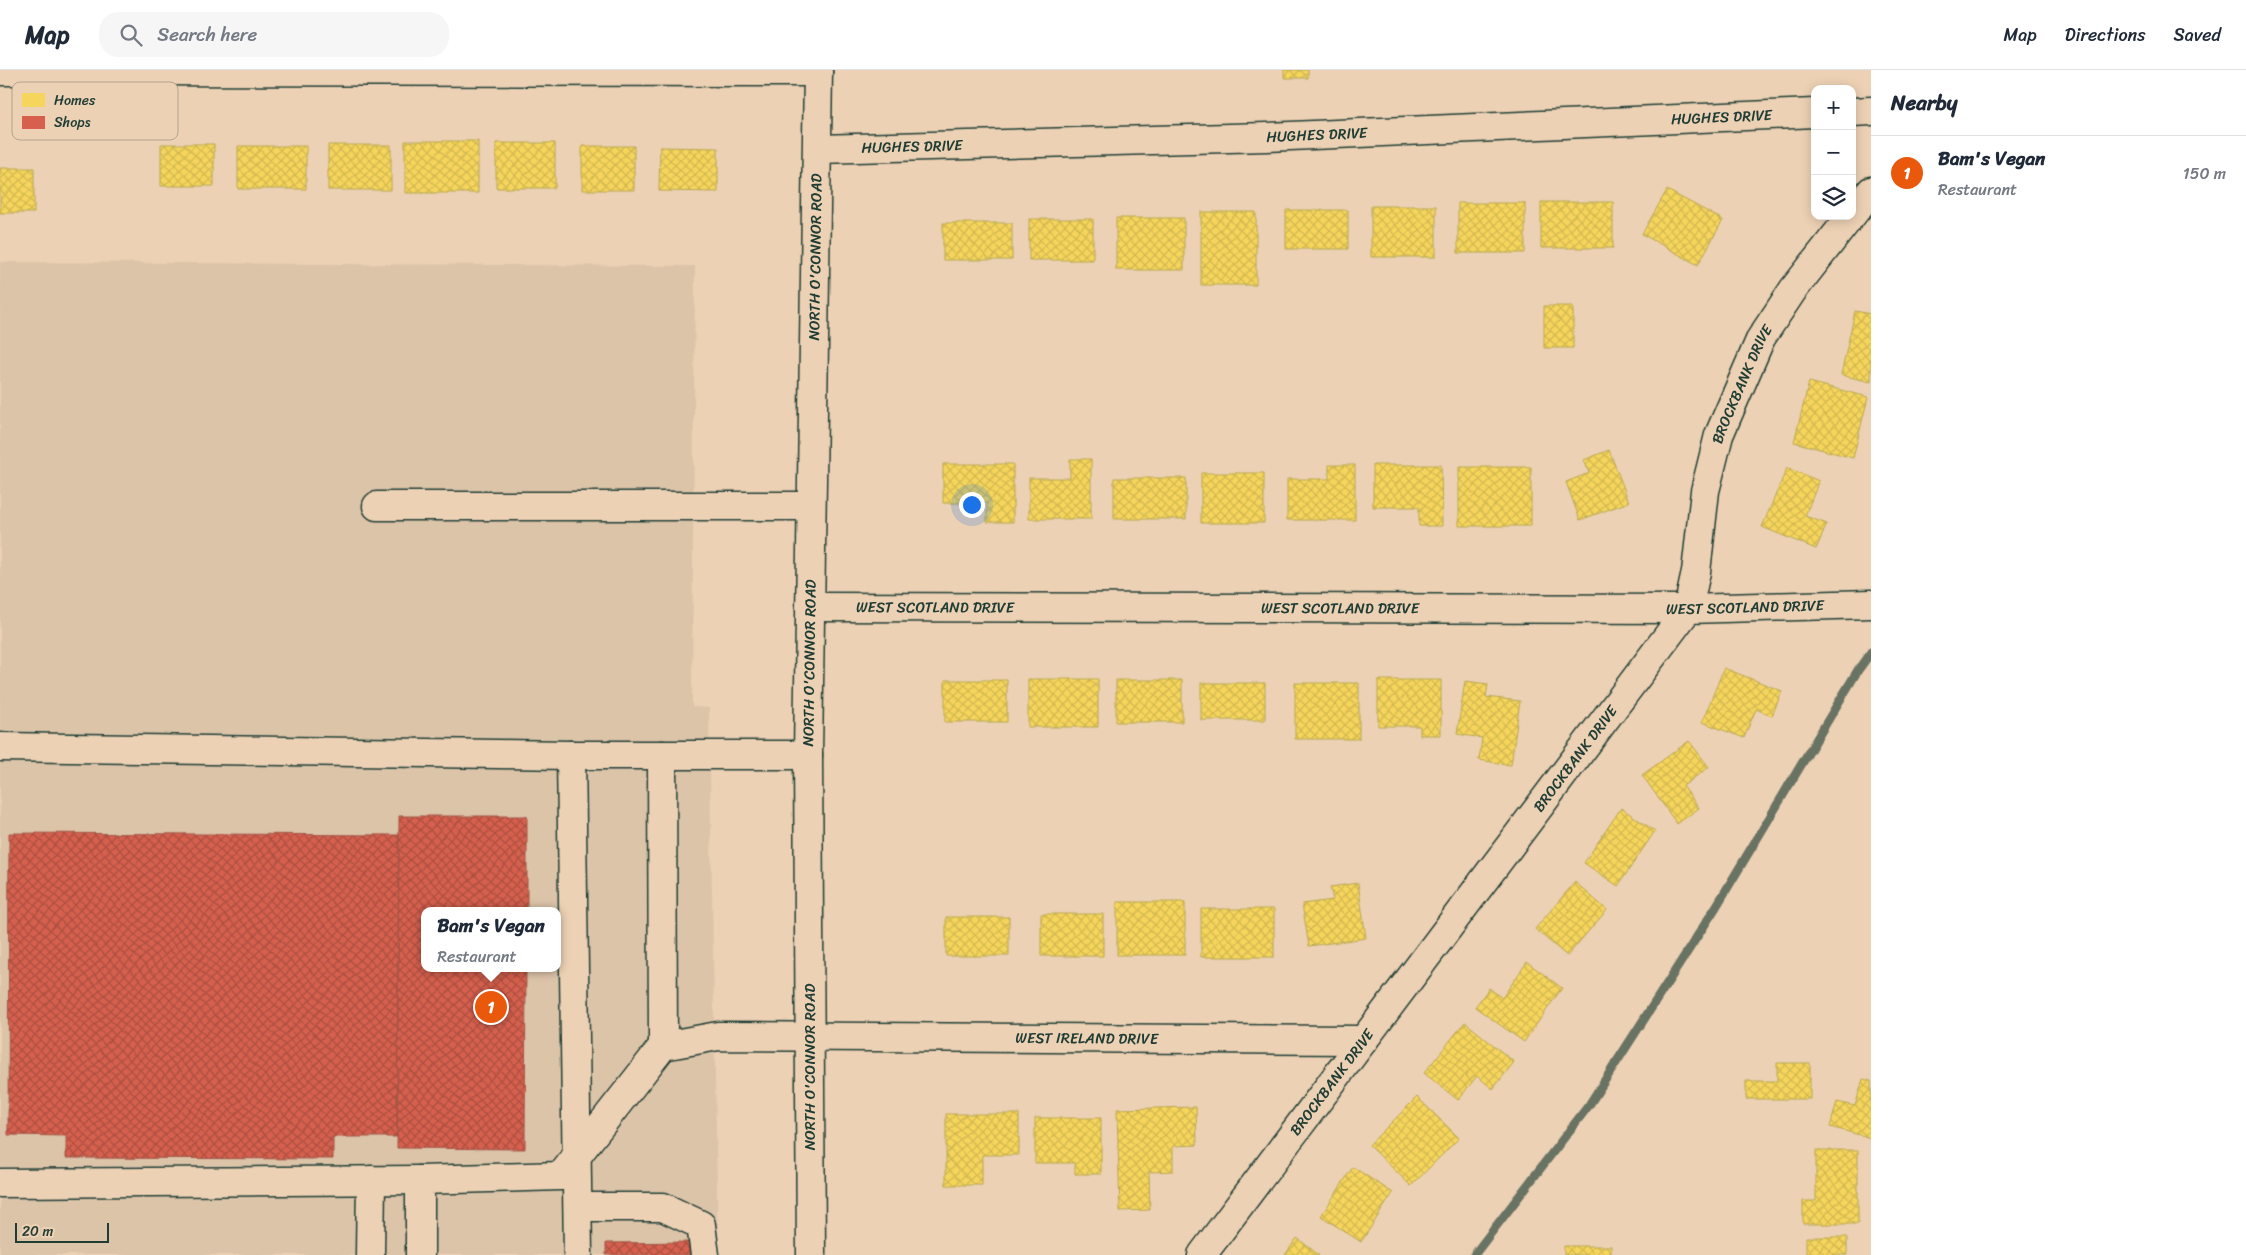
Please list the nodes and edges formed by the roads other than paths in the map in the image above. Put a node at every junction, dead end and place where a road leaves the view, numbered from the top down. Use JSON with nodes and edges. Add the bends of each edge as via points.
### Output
{"nodes":[{"id":1,"x":0,"y":71,"type":"edge"},
{"id":2,"x":818,"y":71,"type":"edge"},
{"id":3,"x":1871,"y":111,"type":"edge"},
{"id":4,"x":1856,"y":112,"type":"edge"},
{"id":5,"x":1811,"y":113,"type":"edge"},
{"id":6,"x":818,"y":149,"type":"junction"},
{"id":7,"x":1871,"y":191,"type":"edge"},
{"id":8,"x":1856,"y":210,"type":"edge"},
{"id":9,"x":1848,"y":220,"type":"edge"},
{"id":10,"x":377,"y":506,"type":"dead end"},
{"id":11,"x":812,"y":506,"type":"junction"},
{"id":12,"x":1871,"y":604,"type":"edge"},
{"id":13,"x":810,"y":607,"type":"junction"},
{"id":14,"x":1688,"y":609,"type":"junction"},
{"id":15,"x":0,"y":747,"type":"edge"},
{"id":16,"x":571,"y":755,"type":"junction"},
{"id":17,"x":662,"y":755,"type":"junction"},
{"id":18,"x":808,"y":755,"type":"junction"},
{"id":19,"x":810,"y":1036,"type":"junction"},
{"id":20,"x":1364,"y":1040,"type":"junction"},
{"id":21,"x":663,"y":1046,"type":"junction"},
{"id":22,"x":577,"y":1158,"type":"junction"},
{"id":23,"x":371,"y":1180,"type":"junction"},
{"id":24,"x":420,"y":1180,"type":"junction"},
{"id":25,"x":0,"y":1183,"type":"edge"},
{"id":26,"x":578,"y":1207,"type":"junction"},
{"id":27,"x":370,"y":1255,"type":"edge"},
{"id":28,"x":420,"y":1255,"type":"edge"},
{"id":29,"x":578,"y":1255,"type":"edge"},
{"id":30,"x":705,"y":1255,"type":"edge"},
{"id":31,"x":812,"y":1255,"type":"edge"},
{"id":32,"x":1202,"y":1255,"type":"edge"}],
"edges":[{"from":1,"to":2,"type":"street"},
{"from":2,"to":6,"type":"street","name":"NORTH O'CONNOR ROAD"},
{"from":3,"to":4,"type":"street"},
{"from":5,"to":6,"type":"street","name":"HUGHES DRIVE","via":[[1267,138]]},
{"from":6,"to":11,"type":"street","name":"NORTH O'CONNOR ROAD"},
{"from":7,"to":8,"type":"street","name":"BROCKBANK DRIVE"},
{"from":9,"to":14,"type":"street","name":"BROCKBANK DRIVE","via":[[1760,338],[1719,435],[1706,491]]},
{"from":10,"to":11,"type":"street"},
{"from":11,"to":13,"type":"street","name":"NORTH O'CONNOR ROAD"},
{"from":12,"to":14,"type":"street","name":"WEST SCOTLAND DRIVE"},
{"from":13,"to":14,"type":"street","name":"WEST SCOTLAND DRIVE"},
{"from":13,"to":18,"type":"street","name":"NORTH O'CONNOR ROAD"},
{"from":14,"to":20,"type":"street","name":"BROCKBANK DRIVE"},
{"from":15,"to":16,"type":"street"},
{"from":16,"to":17,"type":"street"},
{"from":16,"to":22,"type":"street"},
{"from":17,"to":18,"type":"street"},
{"from":17,"to":21,"type":"street"},
{"from":18,"to":19,"type":"street","name":"NORTH O'CONNOR ROAD"},
{"from":19,"to":20,"type":"street","name":"WEST IRELAND DRIVE"},
{"from":19,"to":21,"type":"street","name":"WEST IRELAND DRIVE","via":[[718,1036]]},
{"from":19,"to":31,"type":"street","name":"NORTH O'CONNOR ROAD"},
{"from":20,"to":32,"type":"street","name":"BROCKBANK DRIVE"},
{"from":21,"to":22,"type":"street"},
{"from":22,"to":24,"type":"street","via":[[561,1176]]},
{"from":22,"to":26,"type":"street"},
{"from":23,"to":24,"type":"street"},
{"from":23,"to":25,"type":"street"},
{"from":23,"to":27,"type":"street"},
{"from":24,"to":28,"type":"street"},
{"from":26,"to":29,"type":"street"},
{"from":26,"to":30,"type":"street","via":[[663,1207],[701,1225]]}]}
